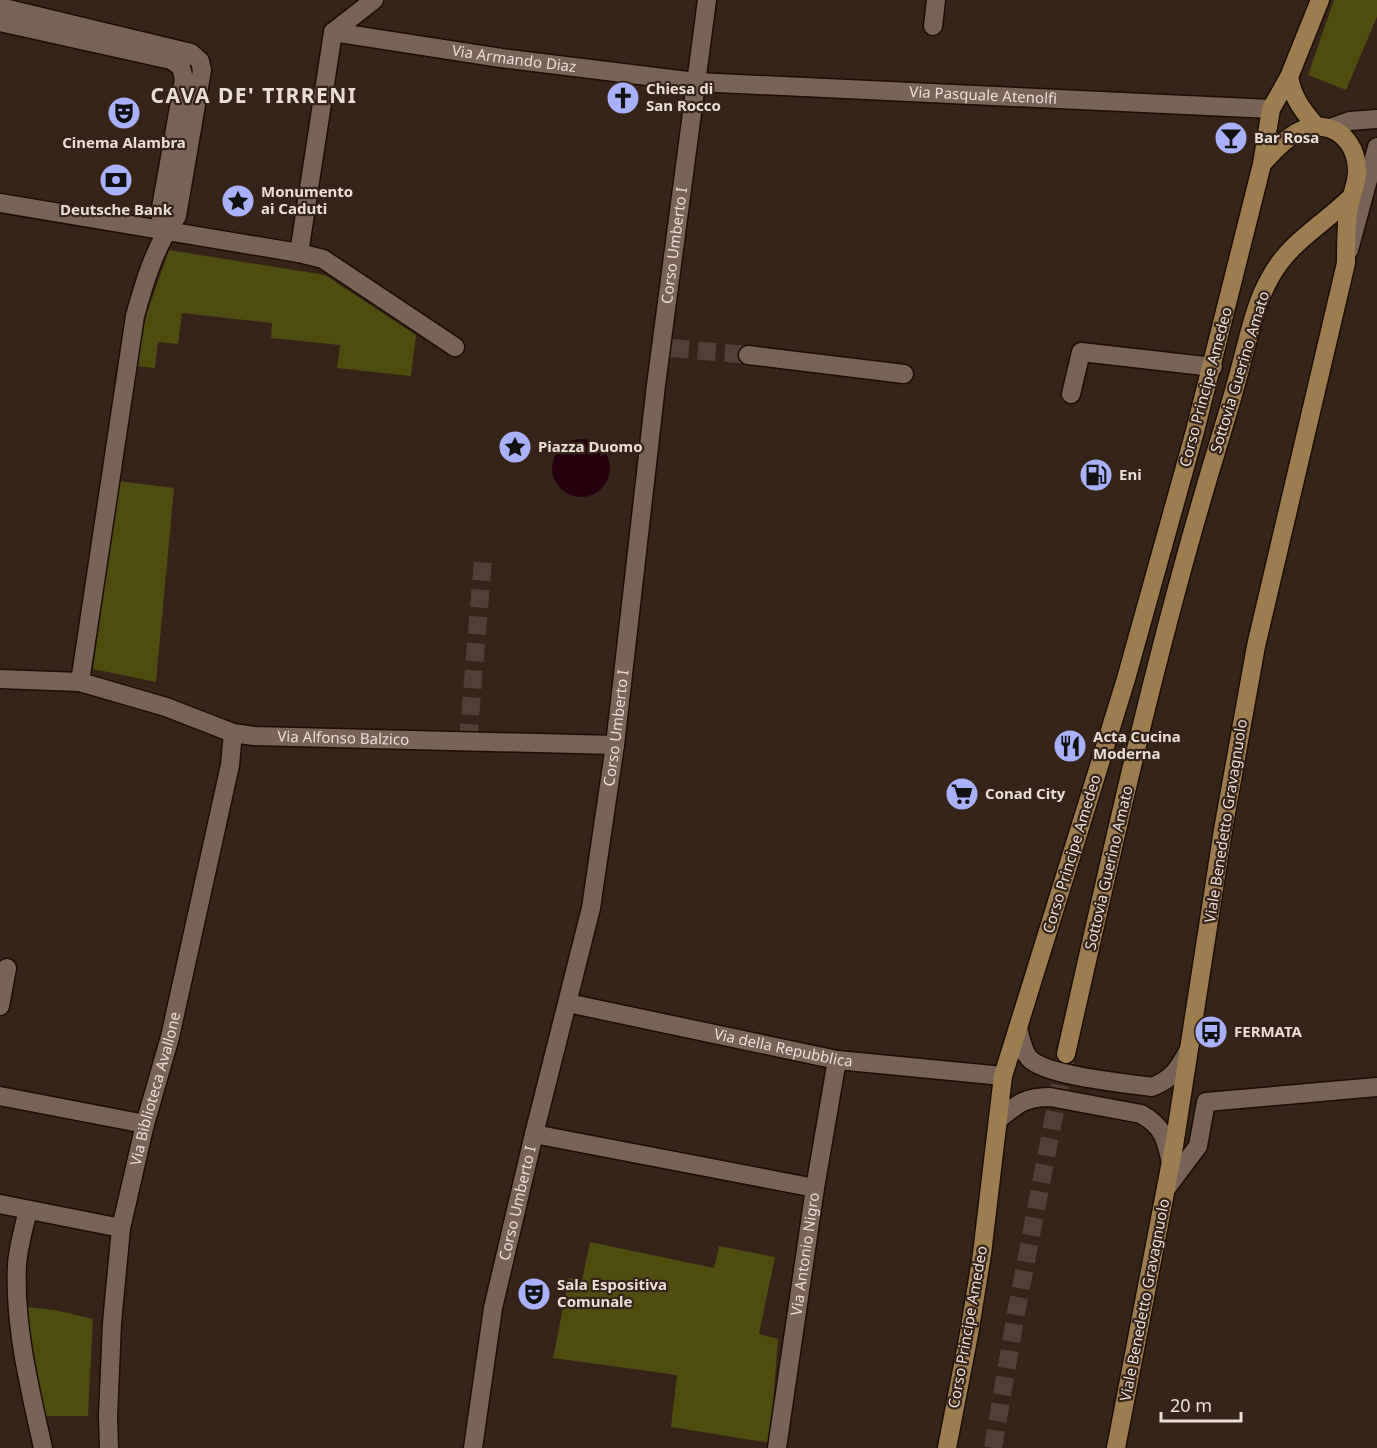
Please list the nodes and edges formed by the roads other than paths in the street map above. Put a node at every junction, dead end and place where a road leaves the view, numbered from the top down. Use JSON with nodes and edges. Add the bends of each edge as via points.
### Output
{"nodes":[{"id":1,"x":374,"y":0,"type":"edge"},
{"id":2,"x":707,"y":0,"type":"edge"},
{"id":3,"x":936,"y":0,"type":"edge"},
{"id":4,"x":1320,"y":0,"type":"edge"},
{"id":5,"x":0,"y":7,"type":"edge"},
{"id":6,"x":0,"y":22,"type":"edge"},
{"id":7,"x":933,"y":26,"type":"dead end"},
{"id":8,"x":333,"y":32,"type":"junction"},
{"id":9,"x":1289,"y":77,"type":"junction"},
{"id":10,"x":696,"y":82,"type":"junction"},
{"id":11,"x":1271,"y":109,"type":"junction"},
{"id":12,"x":1377,"y":119,"type":"edge"},
{"id":13,"x":1323,"y":127,"type":"junction"},
{"id":14,"x":1377,"y":147,"type":"edge"},
{"id":15,"x":1262,"y":164,"type":"junction"},
{"id":16,"x":1351,"y":197,"type":"junction"},
{"id":17,"x":0,"y":203,"type":"edge"},
{"id":18,"x":166,"y":232,"type":"junction"},
{"id":19,"x":299,"y":253,"type":"junction"},
{"id":20,"x":1346,"y":263,"type":"junction"},
{"id":21,"x":455,"y":347,"type":"dead end"},
{"id":22,"x":747,"y":355,"type":"tunnel mouth"},
{"id":23,"x":1213,"y":368,"type":"junction"},
{"id":24,"x":904,"y":374,"type":"dead end"},
{"id":25,"x":1071,"y":394,"type":"dead end"},
{"id":26,"x":1188,"y":542,"type":"junction"},
{"id":27,"x":0,"y":679,"type":"edge"},
{"id":28,"x":80,"y":682,"type":"junction"},
{"id":29,"x":233,"y":733,"type":"junction"},
{"id":30,"x":615,"y":745,"type":"junction"},
{"id":31,"x":7,"y":968,"type":"dead end"},
{"id":32,"x":568,"y":1004,"type":"junction"},
{"id":33,"x":0,"y":1006,"type":"edge"},
{"id":34,"x":1018,"y":1028,"type":"junction"},
{"id":35,"x":1190,"y":1047,"type":"junction"},
{"id":36,"x":1066,"y":1054,"type":"tunnel mouth"},
{"id":37,"x":837,"y":1060,"type":"junction"},
{"id":38,"x":1003,"y":1076,"type":"junction"},
{"id":39,"x":1377,"y":1087,"type":"edge"},
{"id":40,"x":0,"y":1096,"type":"edge"},
{"id":41,"x":998,"y":1120,"type":"junction"},
{"id":42,"x":145,"y":1124,"type":"junction"},
{"id":43,"x":534,"y":1134,"type":"junction"},
{"id":44,"x":1171,"y":1162,"type":"junction"},
{"id":45,"x":814,"y":1188,"type":"junction"},
{"id":46,"x":1166,"y":1190,"type":"junction"},
{"id":47,"x":0,"y":1204,"type":"edge"},
{"id":48,"x":28,"y":1210,"type":"junction"},
{"id":49,"x":121,"y":1228,"type":"junction"},
{"id":50,"x":43,"y":1448,"type":"edge"},
{"id":51,"x":109,"y":1448,"type":"edge"},
{"id":52,"x":473,"y":1448,"type":"edge"},
{"id":53,"x":777,"y":1448,"type":"edge"},
{"id":54,"x":947,"y":1448,"type":"edge"},
{"id":55,"x":1116,"y":1448,"type":"edge"}],
"edges":[{"from":1,"to":8,"type":"street"},
{"from":2,"to":10,"type":"street","name":"Corso Umberto I"},
{"from":3,"to":7,"type":"street"},
{"from":4,"to":9,"type":"main road","name":"Corso Principe Amedeo"},
{"from":5,"to":18,"type":"street","via":[[191,53],[200,61],[202,70],[177,216]]},
{"from":6,"to":18,"type":"street","via":[[171,60],[181,68],[184,79],[160,213]]},
{"from":8,"to":10,"type":"street","name":"Via Armando Diaz"},
{"from":8,"to":19,"type":"street"},
{"from":9,"to":11,"type":"main road","name":"Corso Principe Amedeo"},
{"from":9,"to":13,"type":"main road","via":[[1298,104]]},
{"from":10,"to":11,"type":"street","name":"Via Pasquale Atenolfi"},
{"from":10,"to":30,"type":"street","name":"Corso Umberto I"},
{"from":11,"to":15,"type":"main road","name":"Corso Principe Amedeo"},
{"from":12,"to":13,"type":"street"},
{"from":13,"to":15,"type":"main road","via":[[1294,135]]},
{"from":13,"to":16,"type":"main road","via":[[1342,134],[1351,145],[1357,172]]},
{"from":14,"to":20,"type":"street"},
{"from":15,"to":23,"type":"main road","name":"Corso Principe Amedeo"},
{"from":16,"to":20,"type":"main road","name":"Viale Benedetto Gravagnuolo"},
{"from":16,"to":26,"type":"main road","name":"Sottovia Guerino Amato","via":[[1300,240],[1269,278]]},
{"from":17,"to":18,"type":"street"},
{"from":18,"to":19,"type":"street"},
{"from":18,"to":28,"type":"street","via":[[149,268],[135,316]]},
{"from":19,"to":21,"type":"street","via":[[323,259]]},
{"from":20,"to":35,"type":"main road","name":"Viale Benedetto Gravagnuolo","via":[[1256,646]]},
{"from":22,"to":24,"type":"street"},
{"from":23,"to":25,"type":"street","via":[[1080,352]]},
{"from":23,"to":26,"type":"main road","name":"Sottovia Guerino Amato"},
{"from":23,"to":34,"type":"main road","name":"Corso Principe Amedeo","via":[[1126,679]]},
{"from":26,"to":36,"type":"main road","name":"Sottovia Guerino Amato"},
{"from":27,"to":28,"type":"street","name":"Via Alfonso Balzico"},
{"from":28,"to":29,"type":"street","name":"Via Alfonso Balzico","via":[[166,706]]},
{"from":29,"to":30,"type":"street","name":"Via Alfonso Balzico"},
{"from":29,"to":42,"type":"street","name":"Via Biblioteca Avallone","via":[[230,765],[170,1037]]},
{"from":30,"to":32,"type":"street","name":"Corso Umberto I","via":[[591,908]]},
{"from":31,"to":33,"type":"street"},
{"from":32,"to":37,"type":"street","name":"Via della Repubblica"},
{"from":32,"to":43,"type":"street","name":"Corso Umberto I"},
{"from":34,"to":35,"type":"street","via":[[1030,1059],[1049,1070],[1152,1087],[1178,1070]]},
{"from":34,"to":38,"type":"main road","name":"Corso Principe Amedeo"},
{"from":35,"to":44,"type":"main road","name":"Viale Benedetto Gravagnuolo"},
{"from":37,"to":38,"type":"street","name":"Via della Repubblica"},
{"from":37,"to":45,"type":"street","name":"Via Antonio Nigro"},
{"from":38,"to":41,"type":"main road","name":"Corso Principe Amedeo"},
{"from":39,"to":46,"type":"street","via":[[1206,1102],[1198,1146]]},
{"from":40,"to":42,"type":"street"},
{"from":41,"to":44,"type":"street","via":[[1021,1101],[1035,1097],[1141,1114],[1161,1130]]},
{"from":41,"to":54,"type":"main road","name":"Corso Principe Amedeo","via":[[982,1254]]},
{"from":42,"to":49,"type":"street","name":"Via Biblioteca Avallone"},
{"from":43,"to":45,"type":"street"},
{"from":43,"to":52,"type":"street","name":"Corso Umberto I","via":[[493,1308]]},
{"from":44,"to":46,"type":"main road","name":"Viale Benedetto Gravagnuolo"},
{"from":45,"to":53,"type":"street","name":"Via Antonio Nigro"},
{"from":46,"to":55,"type":"main road","name":"Viale Benedetto Gravagnuolo"},
{"from":47,"to":48,"type":"street"},
{"from":48,"to":49,"type":"street"},
{"from":48,"to":50,"type":"street","via":[[17,1264],[19,1310]]},
{"from":49,"to":51,"type":"street","name":"Via Biblioteca Avallone","via":[[112,1323]]}]}
